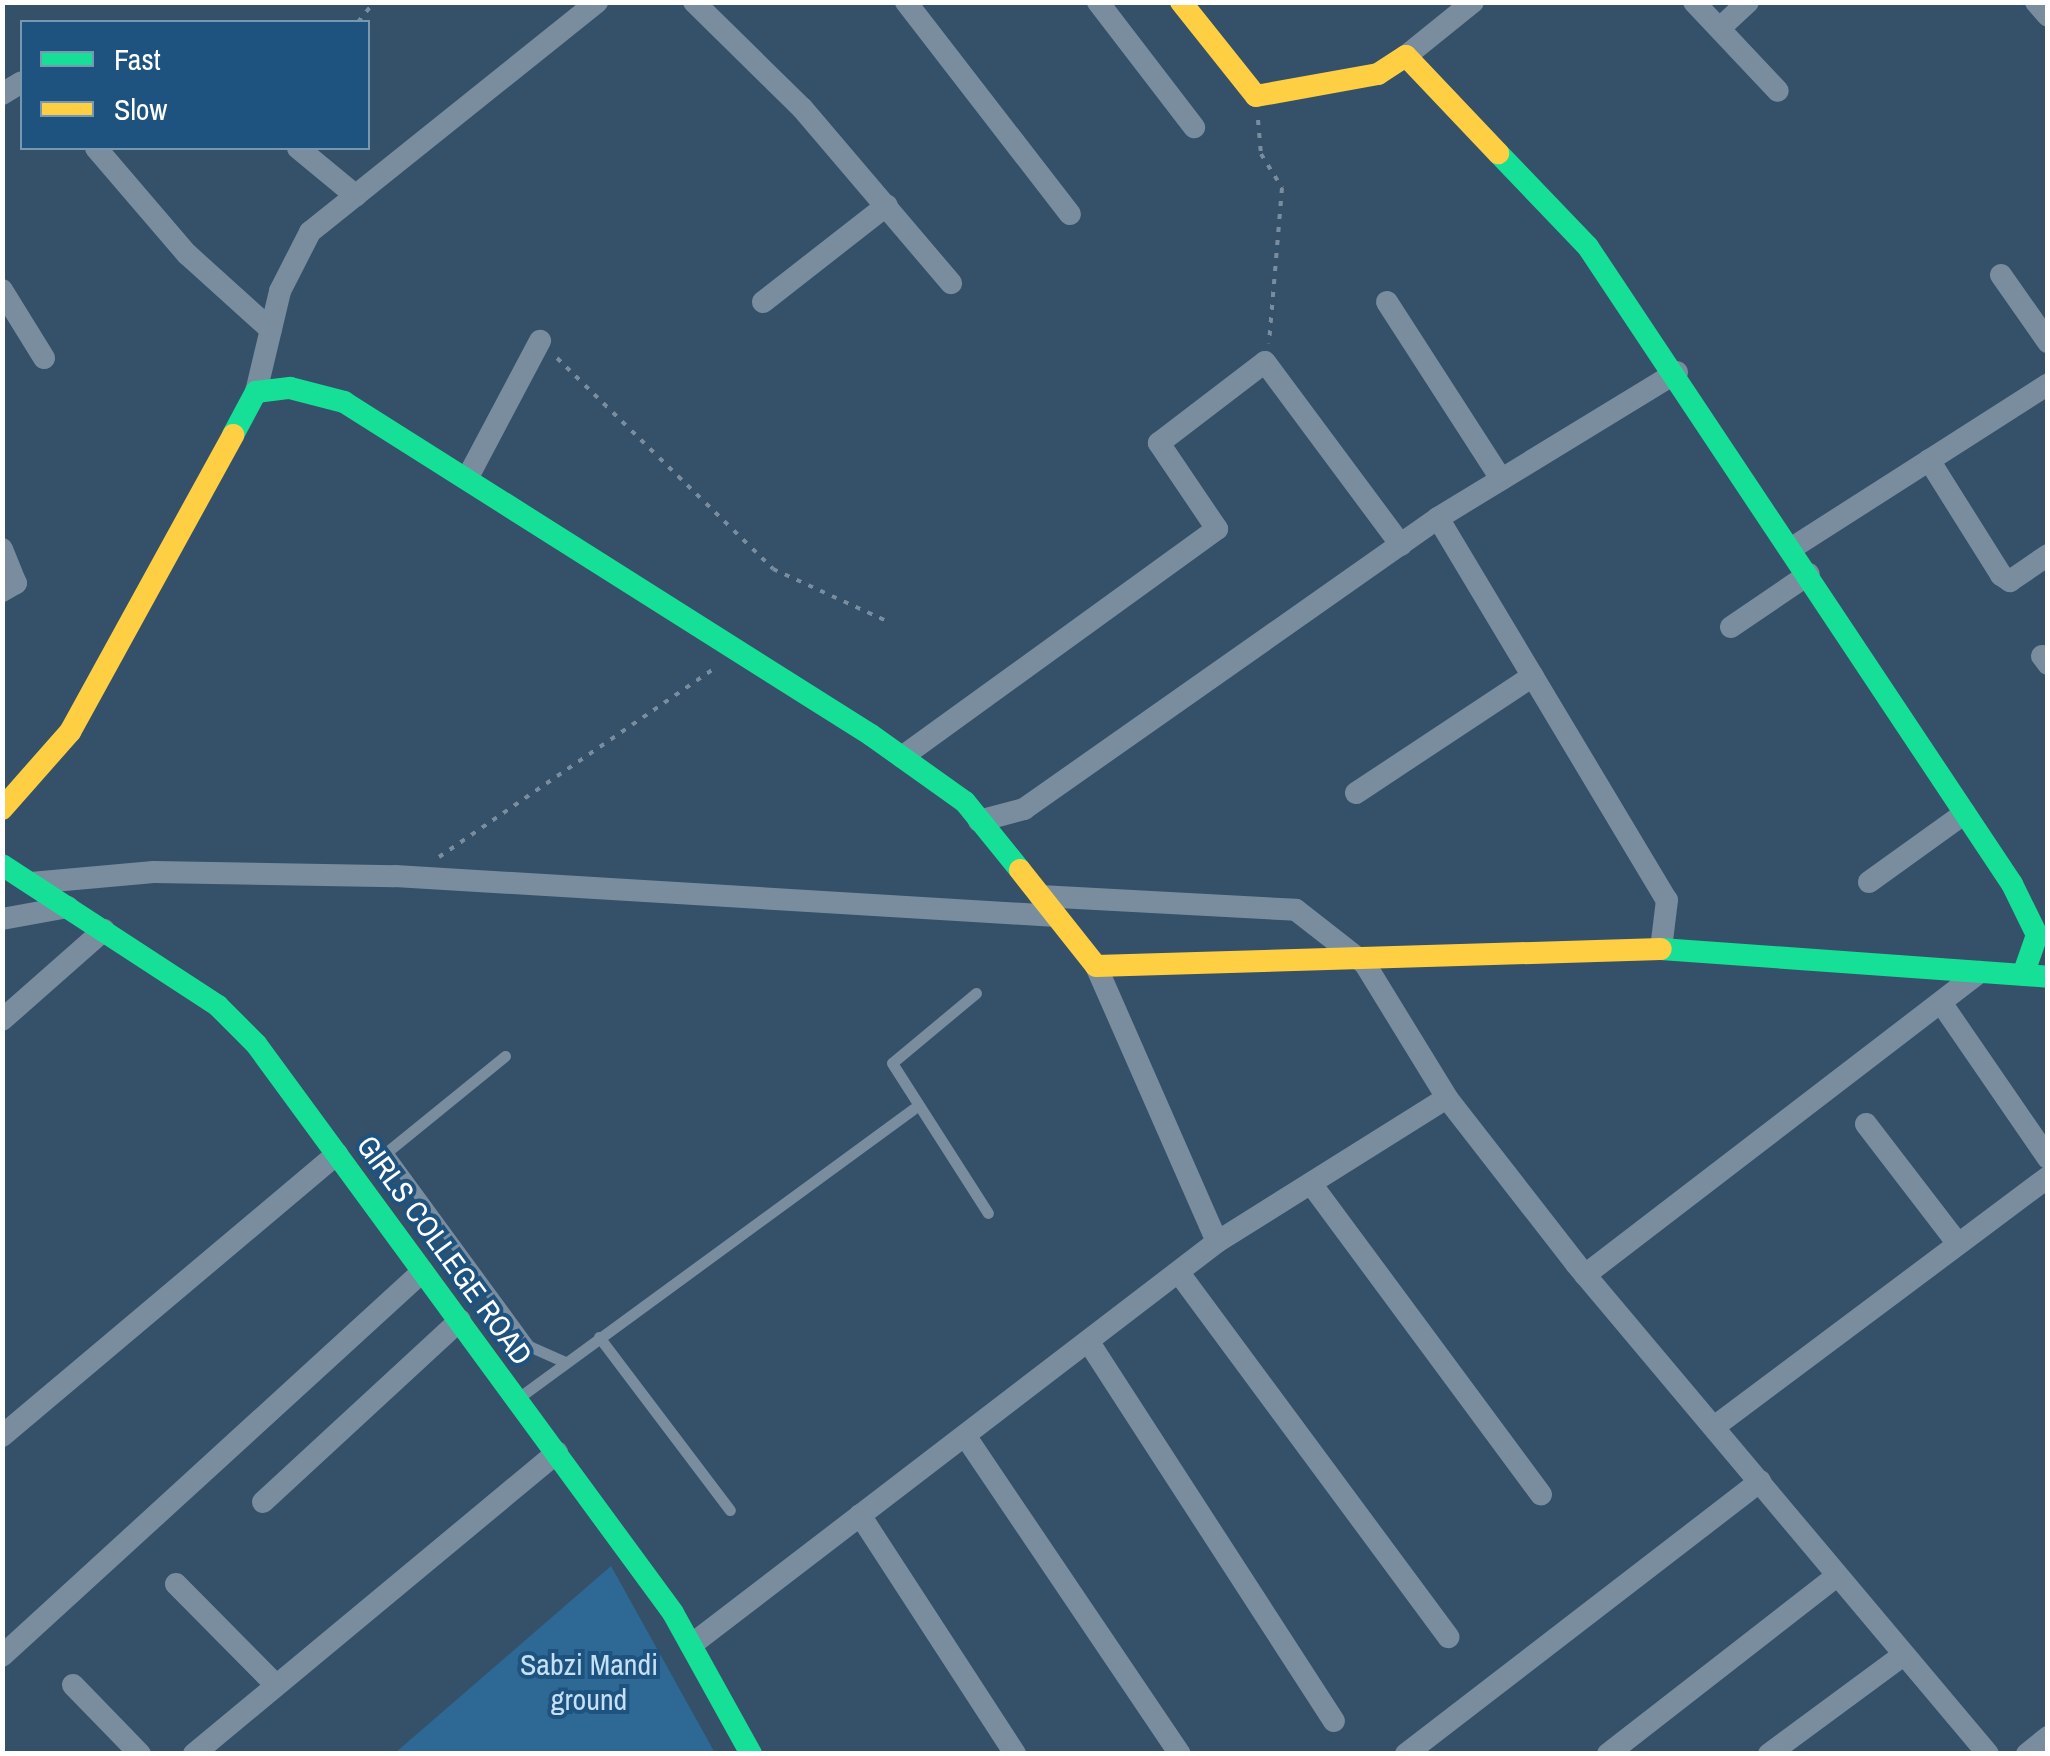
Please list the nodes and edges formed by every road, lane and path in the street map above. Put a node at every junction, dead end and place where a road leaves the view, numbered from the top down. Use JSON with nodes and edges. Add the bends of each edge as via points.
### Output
{"nodes":[{"id":1,"x":597,"y":2,"type":"edge"},
{"id":2,"x":694,"y":2,"type":"edge"},
{"id":3,"x":906,"y":2,"type":"edge"},
{"id":4,"x":1098,"y":2,"type":"edge"},
{"id":5,"x":1182,"y":2,"type":"edge"},
{"id":6,"x":1472,"y":2,"type":"edge"},
{"id":7,"x":1694,"y":2,"type":"edge"},
{"id":8,"x":1748,"y":2,"type":"edge"},
{"id":9,"x":2036,"y":2,"type":"edge"},
{"id":10,"x":2048,"y":16,"type":"edge"},
{"id":11,"x":1720,"y":28,"type":"junction"},
{"id":12,"x":1406,"y":56,"type":"junction"},
{"id":13,"x":1778,"y":90,"type":"dead end"},
{"id":14,"x":1256,"y":96,"type":"junction"},
{"id":15,"x":1194,"y":127,"type":"dead end"},
{"id":16,"x":98,"y":150,"type":"edge"},
{"id":17,"x":300,"y":150,"type":"edge"},
{"id":18,"x":356,"y":196,"type":"junction"},
{"id":19,"x":887,"y":205,"type":"junction"},
{"id":20,"x":1070,"y":214,"type":"dead end"},
{"id":21,"x":2001,"y":274,"type":"dead end"},
{"id":22,"x":951,"y":283,"type":"dead end"},
{"id":23,"x":2,"y":290,"type":"edge"},
{"id":24,"x":764,"y":302,"type":"dead end"},
{"id":25,"x":1386,"y":302,"type":"dead end"},
{"id":26,"x":271,"y":330,"type":"junction"},
{"id":27,"x":540,"y":341,"type":"joint"},
{"id":28,"x":2048,"y":342,"type":"edge"},
{"id":29,"x":44,"y":358,"type":"dead end"},
{"id":30,"x":1265,"y":362,"type":"junction"},
{"id":31,"x":1677,"y":372,"type":"junction"},
{"id":32,"x":2048,"y":384,"type":"edge"},
{"id":33,"x":256,"y":392,"type":"junction"},
{"id":34,"x":1929,"y":460,"type":"junction"},
{"id":35,"x":469,"y":475,"type":"junction"},
{"id":36,"x":1501,"y":479,"type":"junction"},
{"id":37,"x":1438,"y":518,"type":"junction"},
{"id":38,"x":1400,"y":544,"type":"junction"},
{"id":39,"x":1792,"y":548,"type":"junction"},
{"id":40,"x":2,"y":549,"type":"edge"},
{"id":41,"x":2048,"y":555,"type":"edge"},
{"id":42,"x":1809,"y":574,"type":"junction"},
{"id":43,"x":2,"y":591,"type":"edge"},
{"id":44,"x":889,"y":622,"type":"dead end"},
{"id":45,"x":1731,"y":627,"type":"dead end"},
{"id":46,"x":740,"y":650,"type":"junction"},
{"id":47,"x":1533,"y":676,"type":"junction"},
{"id":48,"x":902,"y":757,"type":"junction"},
{"id":49,"x":1356,"y":793,"type":"dead end"},
{"id":50,"x":2,"y":810,"type":"edge"},
{"id":51,"x":1966,"y":813,"type":"junction"},
{"id":52,"x":979,"y":821,"type":"junction"},
{"id":53,"x":2,"y":865,"type":"edge"},
{"id":54,"x":410,"y":876,"type":"junction"},
{"id":55,"x":1870,"y":882,"type":"dead end"},
{"id":56,"x":32,"y":883,"type":"junction"},
{"id":57,"x":1040,"y":896,"type":"junction"},
{"id":58,"x":68,"y":907,"type":"junction"},
{"id":59,"x":1056,"y":916,"type":"junction"},
{"id":60,"x":2,"y":919,"type":"edge"},
{"id":61,"x":104,"y":930,"type":"junction"},
{"id":62,"x":2042,"y":931,"type":"edge"},
{"id":63,"x":1661,"y":949,"type":"junction"},
{"id":64,"x":1365,"y":964,"type":"junction"},
{"id":65,"x":1096,"y":966,"type":"junction"},
{"id":66,"x":1980,"y":972,"type":"junction"},
{"id":67,"x":2023,"y":975,"type":"junction"},
{"id":68,"x":2048,"y":977,"type":"edge"},
{"id":69,"x":976,"y":993,"type":"dead end"},
{"id":70,"x":1942,"y":1004,"type":"junction"},
{"id":71,"x":2,"y":1020,"type":"edge"},
{"id":72,"x":505,"y":1056,"type":"dead end"},
{"id":73,"x":1447,"y":1098,"type":"junction"},
{"id":74,"x":913,"y":1109,"type":"junction"},
{"id":75,"x":1866,"y":1124,"type":"dead end"},
{"id":76,"x":337,"y":1154,"type":"junction"},
{"id":77,"x":2048,"y":1158,"type":"edge"},
{"id":78,"x":2048,"y":1177,"type":"edge"},
{"id":79,"x":1312,"y":1185,"type":"junction"},
{"id":80,"x":988,"y":1213,"type":"dead end"},
{"id":81,"x":1217,"y":1242,"type":"junction"},
{"id":82,"x":1958,"y":1244,"type":"junction"},
{"id":83,"x":424,"y":1271,"type":"junction"},
{"id":84,"x":1178,"y":1273,"type":"junction"},
{"id":85,"x":1586,"y":1275,"type":"junction"},
{"id":86,"x":460,"y":1320,"type":"junction"},
{"id":87,"x":599,"y":1337,"type":"junction"},
{"id":88,"x":1090,"y":1344,"type":"junction"},
{"id":89,"x":564,"y":1362,"type":"junction"},
{"id":90,"x":517,"y":1398,"type":"junction"},
{"id":91,"x":1714,"y":1427,"type":"junction"},
{"id":92,"x":2,"y":1436,"type":"edge"},
{"id":93,"x":966,"y":1436,"type":"junction"},
{"id":94,"x":557,"y":1452,"type":"junction"},
{"id":95,"x":1760,"y":1481,"type":"junction"},
{"id":96,"x":1541,"y":1494,"type":"dead end"},
{"id":97,"x":263,"y":1502,"type":"dead end"},
{"id":98,"x":730,"y":1510,"type":"dead end"},
{"id":99,"x":860,"y":1515,"type":"junction"},
{"id":100,"x":1837,"y":1576,"type":"junction"},
{"id":101,"x":176,"y":1584,"type":"dead end"},
{"id":102,"x":1448,"y":1637,"type":"dead end"},
{"id":103,"x":691,"y":1645,"type":"junction"},
{"id":104,"x":2,"y":1656,"type":"edge"},
{"id":105,"x":1902,"y":1656,"type":"junction"},
{"id":106,"x":276,"y":1685,"type":"junction"},
{"id":107,"x":73,"y":1686,"type":"dead end"},
{"id":108,"x":1334,"y":1721,"type":"dead end"},
{"id":109,"x":2048,"y":1736,"type":"edge"},
{"id":110,"x":1412,"y":1752,"type":"edge"},
{"id":111,"x":140,"y":1754,"type":"edge"},
{"id":112,"x":194,"y":1754,"type":"edge"},
{"id":113,"x":751,"y":1754,"type":"edge"},
{"id":114,"x":1014,"y":1754,"type":"edge"},
{"id":115,"x":1180,"y":1754,"type":"edge"},
{"id":116,"x":1608,"y":1754,"type":"edge"},
{"id":117,"x":1769,"y":1754,"type":"edge"},
{"id":118,"x":1988,"y":1754,"type":"edge"},
{"id":119,"x":2027,"y":1754,"type":"edge"}],
"edges":[{"from":1,"to":18,"type":"street"},
{"from":2,"to":19,"type":"street"},
{"from":3,"to":20,"type":"street"},
{"from":4,"to":15,"type":"street"},
{"from":5,"to":14,"type":"street"},
{"from":6,"to":12,"type":"street"},
{"from":7,"to":11,"type":"street"},
{"from":8,"to":11,"type":"street"},
{"from":9,"to":10,"type":"street"},
{"from":11,"to":13,"type":"street"},
{"from":12,"to":14,"type":"street","via":[[1378,74]]},
{"from":12,"to":31,"type":"street","via":[[1588,248]]},
{"from":14,"to":30,"type":"path","via":[[1261,154],[1282,188],[1279,302]]},
{"from":16,"to":26,"type":"street","via":[[187,254]]},
{"from":17,"to":18,"type":"street"},
{"from":18,"to":26,"type":"street","via":[[310,232]]},
{"from":19,"to":22,"type":"street"},
{"from":19,"to":24,"type":"street"},
{"from":21,"to":28,"type":"street"},
{"from":23,"to":29,"type":"street"},
{"from":25,"to":36,"type":"street"},
{"from":26,"to":33,"type":"street"},
{"from":27,"to":35,"type":"street"},
{"from":27,"to":44,"type":"path","via":[[773,570]]},
{"from":30,"to":38,"type":"street"},
{"from":30,"to":48,"type":"street","via":[[1159,443],[1217,528]]},
{"from":31,"to":36,"type":"street"},
{"from":31,"to":39,"type":"street"},
{"from":32,"to":34,"type":"street"},
{"from":33,"to":35,"type":"street","via":[[290,388],[344,402]]},
{"from":33,"to":50,"type":"street","via":[[70,732]]},
{"from":34,"to":39,"type":"street"},
{"from":34,"to":41,"type":"street","via":[[2002,575],[2010,581]]},
{"from":35,"to":46,"type":"street"},
{"from":36,"to":37,"type":"street"},
{"from":37,"to":38,"type":"street"},
{"from":37,"to":47,"type":"street"},
{"from":38,"to":52,"type":"street","via":[[1024,809]]},
{"from":39,"to":42,"type":"street"},
{"from":40,"to":43,"type":"street","via":[[16,582]]},
{"from":42,"to":45,"type":"street"},
{"from":42,"to":51,"type":"street"},
{"from":46,"to":48,"type":"street"},
{"from":46,"to":54,"type":"path"},
{"from":47,"to":49,"type":"street"},
{"from":47,"to":63,"type":"street","via":[[1667,900]]},
{"from":48,"to":52,"type":"street"},
{"from":51,"to":55,"type":"street"},
{"from":51,"to":62,"type":"street"},
{"from":52,"to":57,"type":"street"},
{"from":53,"to":56,"type":"street","name":"GIRLS COLLEGE ROAD"},
{"from":54,"to":56,"type":"street","via":[[154,872]]},
{"from":54,"to":59,"type":"street"},
{"from":56,"to":58,"type":"street","name":"GIRLS COLLEGE ROAD"},
{"from":57,"to":59,"type":"street"},
{"from":57,"to":64,"type":"street","via":[[1296,910]]},
{"from":58,"to":60,"type":"street"},
{"from":58,"to":61,"type":"street","name":"GIRLS COLLEGE ROAD"},
{"from":59,"to":65,"type":"street"},
{"from":61,"to":71,"type":"street"},
{"from":61,"to":76,"type":"street","name":"GIRLS COLLEGE ROAD","via":[[218,1006]]},
{"from":62,"to":67,"type":"street"},
{"from":63,"to":64,"type":"street"},
{"from":63,"to":66,"type":"street"},
{"from":64,"to":65,"type":"street"},
{"from":64,"to":73,"type":"street"},
{"from":65,"to":81,"type":"street"},
{"from":66,"to":67,"type":"street"},
{"from":66,"to":70,"type":"street"},
{"from":67,"to":68,"type":"street"},
{"from":69,"to":74,"type":"lane","via":[[892,1063]]},
{"from":70,"to":77,"type":"street"},
{"from":70,"to":85,"type":"street"},
{"from":72,"to":89,"type":"lane","via":[[387,1152],[529,1346]]},
{"from":73,"to":79,"type":"street"},
{"from":73,"to":85,"type":"street"},
{"from":74,"to":80,"type":"lane"},
{"from":74,"to":87,"type":"lane"},
{"from":75,"to":82,"type":"street"},
{"from":76,"to":83,"type":"street","name":"GIRLS COLLEGE ROAD"},
{"from":76,"to":92,"type":"street"},
{"from":78,"to":82,"type":"street"},
{"from":79,"to":81,"type":"street"},
{"from":79,"to":96,"type":"street"},
{"from":81,"to":84,"type":"street"},
{"from":82,"to":91,"type":"street"},
{"from":83,"to":86,"type":"street","name":"GIRLS COLLEGE ROAD"},
{"from":83,"to":104,"type":"street"},
{"from":84,"to":88,"type":"street"},
{"from":84,"to":102,"type":"street"},
{"from":85,"to":91,"type":"street"},
{"from":86,"to":90,"type":"street","name":"GIRLS COLLEGE ROAD"},
{"from":86,"to":97,"type":"street"},
{"from":87,"to":89,"type":"lane"},
{"from":87,"to":98,"type":"lane"},
{"from":88,"to":93,"type":"street"},
{"from":88,"to":108,"type":"street"},
{"from":89,"to":90,"type":"lane"},
{"from":90,"to":94,"type":"street","name":"GIRLS COLLEGE ROAD"},
{"from":91,"to":95,"type":"street"},
{"from":93,"to":99,"type":"street"},
{"from":93,"to":115,"type":"street"},
{"from":94,"to":103,"type":"street","name":"GIRLS COLLEGE ROAD"},
{"from":94,"to":106,"type":"street"},
{"from":95,"to":100,"type":"street"},
{"from":95,"to":110,"type":"street"},
{"from":99,"to":103,"type":"street"},
{"from":99,"to":114,"type":"street"},
{"from":100,"to":105,"type":"street"},
{"from":100,"to":116,"type":"street"},
{"from":101,"to":106,"type":"street"},
{"from":103,"to":113,"type":"street","name":"GIRLS COLLEGE ROAD"},
{"from":105,"to":117,"type":"street"},
{"from":105,"to":118,"type":"street"},
{"from":106,"to":112,"type":"street"},
{"from":107,"to":111,"type":"street"},
{"from":109,"to":119,"type":"street"}]}
